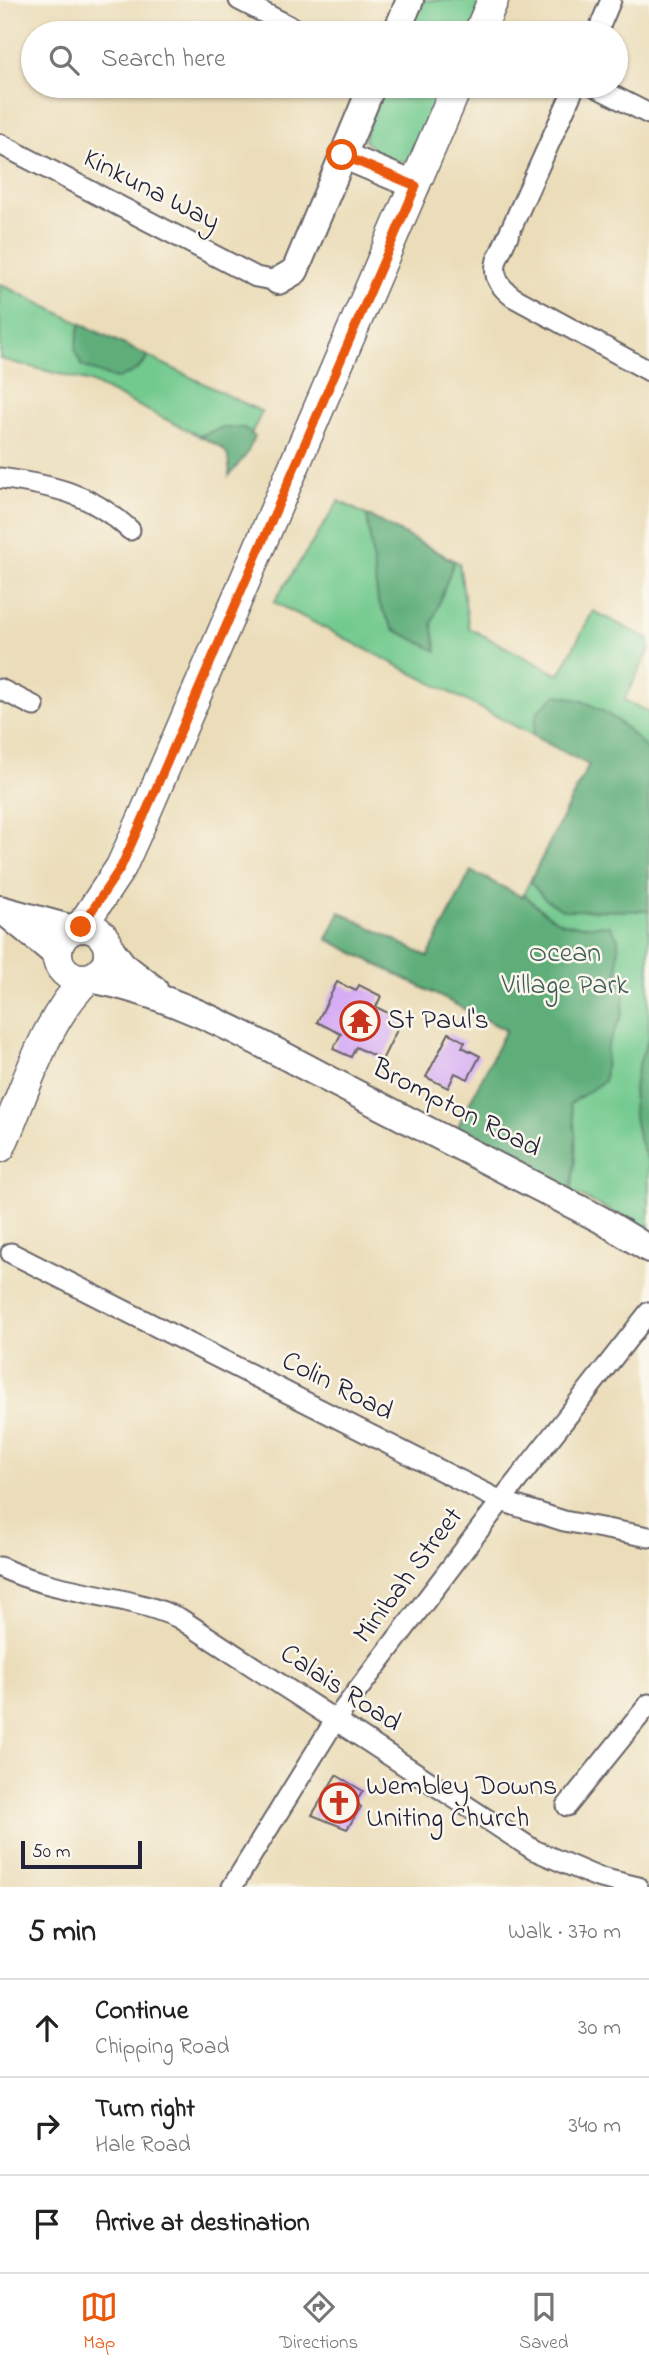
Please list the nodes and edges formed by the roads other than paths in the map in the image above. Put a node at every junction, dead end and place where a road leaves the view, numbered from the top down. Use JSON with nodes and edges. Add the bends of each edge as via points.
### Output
{"nodes":[{"id":1,"x":239,"y":0,"type":"edge"},
{"id":2,"x":410,"y":0,"type":"edge"},
{"id":3,"x":493,"y":0,"type":"edge"},
{"id":4,"x":611,"y":0,"type":"edge"},
{"id":5,"x":280,"y":21,"type":"edge"},
{"id":6,"x":401,"y":21,"type":"edge"},
{"id":7,"x":484,"y":21,"type":"edge"},
{"id":8,"x":602,"y":21,"type":"edge"},
{"id":9,"x":367,"y":98,"type":"edge"},
{"id":10,"x":452,"y":98,"type":"edge"},
{"id":11,"x":570,"y":98,"type":"edge"},
{"id":12,"x":618,"y":98,"type":"edge"},
{"id":13,"x":649,"y":114,"type":"edge"},
{"id":14,"x":0,"y":144,"type":"edge"},
{"id":15,"x":342,"y":155,"type":"junction"},
{"id":16,"x":416,"y":186,"type":"junction"},
{"id":17,"x":278,"y":282,"type":"joint"},
{"id":18,"x":649,"y":371,"type":"edge"},
{"id":19,"x":0,"y":478,"type":"edge"},
{"id":20,"x":130,"y":530,"type":"dead end"},
{"id":21,"x":0,"y":689,"type":"edge"},
{"id":22,"x":34,"y":706,"type":"dead end"},
{"id":23,"x":121,"y":867,"type":"junction"},
{"id":24,"x":2,"y":911,"type":"edge"},
{"id":25,"x":77,"y":928,"type":"junction"},
{"id":26,"x":107,"y":943,"type":"junction"},
{"id":27,"x":58,"y":960,"type":"junction"},
{"id":28,"x":88,"y":979,"type":"junction"},
{"id":29,"x":170,"y":1000,"type":"junction"},
{"id":30,"x":0,"y":1104,"type":"edge"},
{"id":31,"x":0,"y":1147,"type":"edge"},
{"id":32,"x":600,"y":1219,"type":"junction"},
{"id":33,"x":649,"y":1234,"type":"edge"},
{"id":34,"x":649,"y":1249,"type":"edge"},
{"id":35,"x":11,"y":1253,"type":"dead end"},
{"id":36,"x":649,"y":1312,"type":"edge"},
{"id":37,"x":500,"y":1501,"type":"junction"},
{"id":38,"x":649,"y":1537,"type":"edge"},
{"id":39,"x":0,"y":1567,"type":"edge"},
{"id":40,"x":649,"y":1704,"type":"edge"},
{"id":41,"x":336,"y":1719,"type":"junction"},
{"id":42,"x":568,"y":1807,"type":"dead end"},
{"id":43,"x":232,"y":1887,"type":"edge"},
{"id":44,"x":638,"y":1887,"type":"edge"}],
"edges":[{"from":1,"to":5,"type":"street"},
{"from":2,"to":6,"type":"street"},
{"from":3,"to":7,"type":"main road"},
{"from":4,"to":8,"type":"street"},
{"from":9,"to":15,"type":"street"},
{"from":10,"to":16,"type":"main road"},
{"from":11,"to":18,"type":"street","via":[[497,260],[497,280],[513,298]]},
{"from":12,"to":13,"type":"street"},
{"from":14,"to":17,"type":"street","name":"Kinkuna Way","via":[[256,277]]},
{"from":15,"to":16,"type":"street"},
{"from":15,"to":17,"type":"street","via":[[295,271]]},
{"from":16,"to":23,"type":"main road"},
{"from":19,"to":20,"type":"street","via":[[59,486],[107,508]]},
{"from":21,"to":22,"type":"street"},
{"from":23,"to":25,"type":"main road"},
{"from":23,"to":26,"type":"main road"},
{"from":24,"to":25,"type":"street"},
{"from":24,"to":27,"type":"street"},
{"from":25,"to":26,"type":"main road","via":[[92,929]]},
{"from":25,"to":27,"type":"main road","via":[[64,936]]},
{"from":26,"to":28,"type":"main road","via":[[103,969]]},
{"from":26,"to":29,"type":"street","name":"Brompton Road","via":[[123,965]]},
{"from":27,"to":28,"type":"main road","via":[[70,977]]},
{"from":27,"to":30,"type":"main road","via":[[55,987],[41,1022]]},
{"from":28,"to":29,"type":"street","name":"Brompton Road"},
{"from":28,"to":31,"type":"main road","via":[[54,1020]]},
{"from":29,"to":32,"type":"street","name":"Brompton Road"},
{"from":32,"to":33,"type":"street","name":"Brompton Road"},
{"from":32,"to":34,"type":"street","name":"Brompton Road"},
{"from":35,"to":37,"type":"street","name":"Colin Road"},
{"from":36,"to":37,"type":"street","name":"Minibah Street"},
{"from":37,"to":38,"type":"street","name":"Colin Road","via":[[564,1521]]},
{"from":37,"to":41,"type":"street","name":"Minibah Street"},
{"from":39,"to":41,"type":"street","name":"Calais Road","via":[[60,1588],[149,1605],[179,1618]]},
{"from":40,"to":42,"type":"street"},
{"from":41,"to":43,"type":"street","name":"Minibah Street"},
{"from":41,"to":44,"type":"street","name":"Calais Road","via":[[534,1850],[597,1877]]}]}
